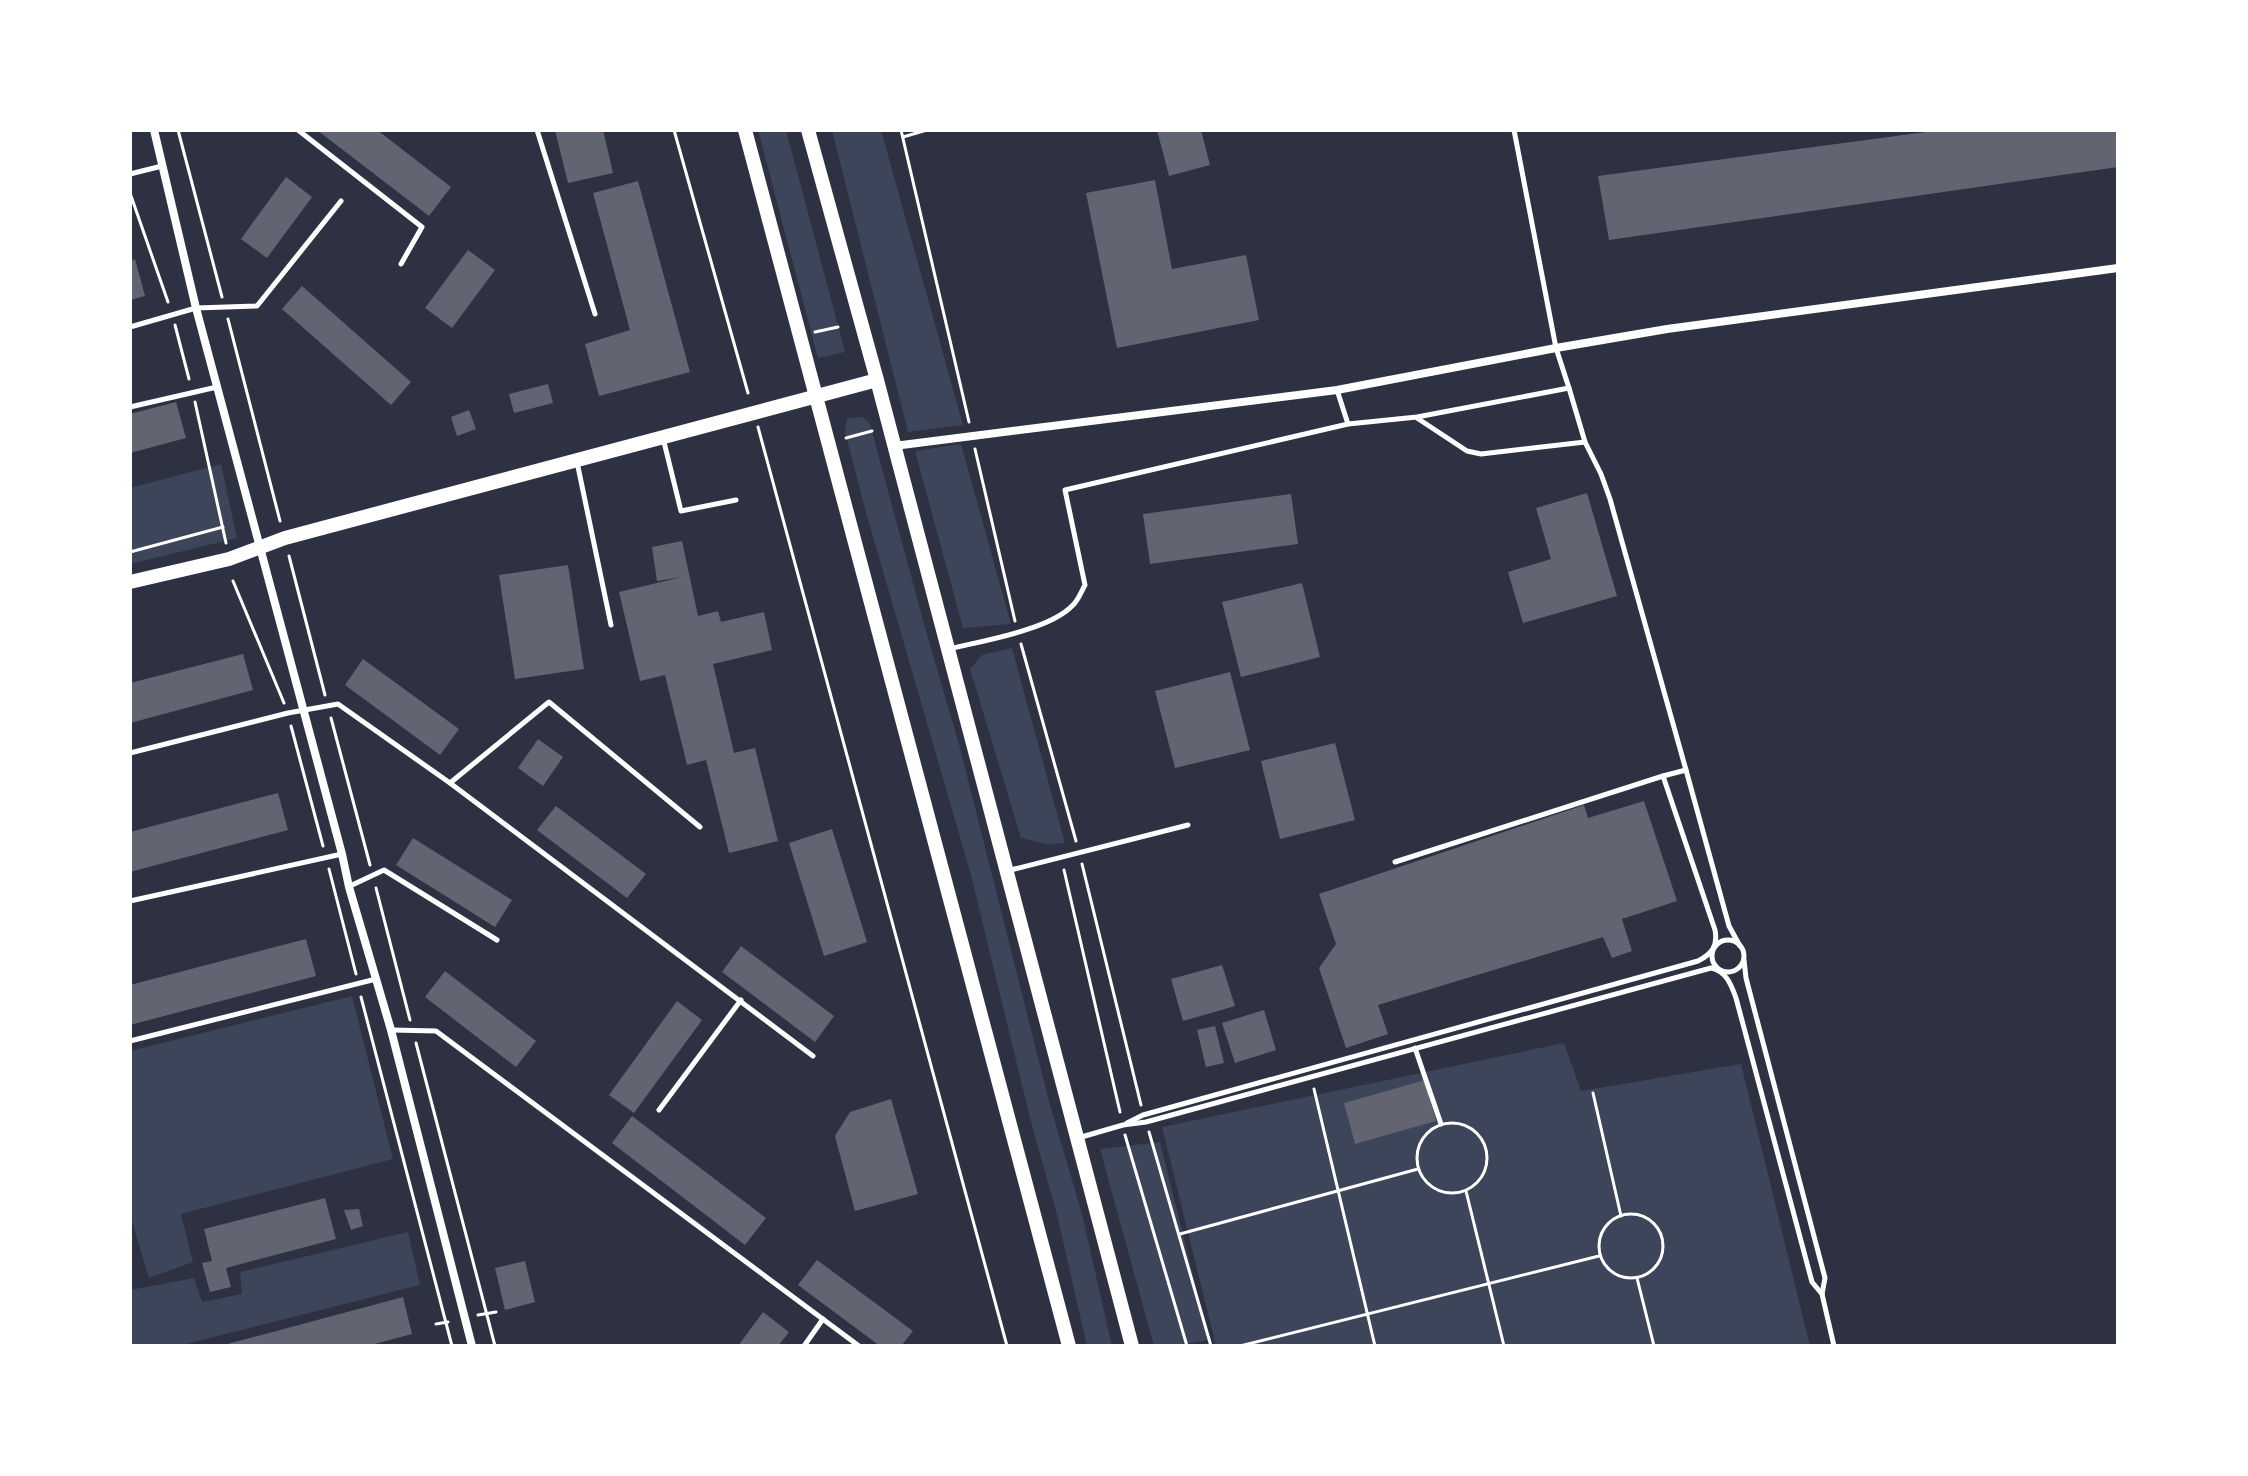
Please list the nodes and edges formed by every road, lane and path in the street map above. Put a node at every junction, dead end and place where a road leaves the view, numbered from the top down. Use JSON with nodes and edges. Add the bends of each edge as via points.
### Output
{"nodes":[{"id":1,"x":154,"y":130,"type":"edge"},
{"id":2,"x":178,"y":130,"type":"edge"},
{"id":3,"x":298,"y":130,"type":"edge"},
{"id":4,"x":537,"y":130,"type":"edge"},
{"id":5,"x":674,"y":130,"type":"edge"},
{"id":6,"x":745,"y":130,"type":"edge"},
{"id":7,"x":808,"y":130,"type":"edge"},
{"id":8,"x":927,"y":130,"type":"edge"},
{"id":9,"x":1514,"y":130,"type":"edge"},
{"id":10,"x":903,"y":137,"type":"dead end"},
{"id":11,"x":163,"y":165,"type":"junction"},
{"id":12,"x":130,"y":174,"type":"edge"},
{"id":13,"x":130,"y":193,"type":"edge"},
{"id":14,"x":341,"y":201,"type":"dead end"},
{"id":15,"x":401,"y":264,"type":"dead end"},
{"id":16,"x":2118,"y":268,"type":"edge"},
{"id":17,"x":224,"y":307,"type":"junction"},
{"id":18,"x":196,"y":308,"type":"junction"},
{"id":19,"x":595,"y":314,"type":"dead end"},
{"id":20,"x":172,"y":315,"type":"junction"},
{"id":21,"x":130,"y":327,"type":"edge"},
{"id":22,"x":838,"y":327,"type":"dead end"},
{"id":23,"x":811,"y":333,"type":"dead end"},
{"id":24,"x":1556,"y":348,"type":"junction"},
{"id":25,"x":877,"y":380,"type":"junction"},
{"id":26,"x":218,"y":387,"type":"junction"},
{"id":27,"x":1569,"y":388,"type":"junction"},
{"id":28,"x":1337,"y":390,"type":"junction"},
{"id":29,"x":193,"y":393,"type":"junction"},
{"id":30,"x":748,"y":393,"type":"dead end"},
{"id":31,"x":816,"y":395,"type":"junction"},
{"id":32,"x":130,"y":407,"type":"edge"},
{"id":33,"x":1417,"y":417,"type":"junction"},
{"id":34,"x":1348,"y":424,"type":"junction"},
{"id":35,"x":757,"y":425,"type":"dead end"},
{"id":36,"x":872,"y":431,"type":"dead end"},
{"id":37,"x":662,"y":438,"type":"junction"},
{"id":38,"x":846,"y":438,"type":"dead end"},
{"id":39,"x":1585,"y":442,"type":"junction"},
{"id":40,"x":894,"y":446,"type":"junction"},
{"id":41,"x":576,"y":461,"type":"junction"},
{"id":42,"x":736,"y":500,"type":"dead end"},
{"id":43,"x":281,"y":524,"type":"dead end"},
{"id":44,"x":223,"y":527,"type":"junction"},
{"id":45,"x":227,"y":546,"type":"dead end"},
{"id":46,"x":260,"y":549,"type":"junction"},
{"id":47,"x":130,"y":552,"type":"edge"},
{"id":48,"x":289,"y":556,"type":"dead end"},
{"id":49,"x":233,"y":581,"type":"dead end"},
{"id":50,"x":130,"y":582,"type":"edge"},
{"id":51,"x":611,"y":625,"type":"dead end"},
{"id":52,"x":948,"y":649,"type":"junction"},
{"id":53,"x":328,"y":706,"type":"junction"},
{"id":54,"x":302,"y":710,"type":"junction"},
{"id":55,"x":288,"y":713,"type":"junction"},
{"id":56,"x":130,"y":753,"type":"edge"},
{"id":57,"x":1686,"y":770,"type":"junction"},
{"id":58,"x":1663,"y":776,"type":"junction"},
{"id":59,"x":450,"y":783,"type":"junction"},
{"id":60,"x":1188,"y":825,"type":"dead end"},
{"id":61,"x":700,"y":827,"type":"dead end"},
{"id":62,"x":342,"y":854,"type":"junction"},
{"id":63,"x":326,"y":857,"type":"junction"},
{"id":64,"x":1061,"y":858,"type":"junction"},
{"id":65,"x":1395,"y":862,"type":"dead end"},
{"id":66,"x":1006,"y":871,"type":"junction"},
{"id":67,"x":373,"y":875,"type":"junction"},
{"id":68,"x":349,"y":887,"type":"junction"},
{"id":69,"x":130,"y":901,"type":"edge"},
{"id":70,"x":497,"y":940,"type":"dead end"},
{"id":71,"x":1740,"y":946,"type":"junction"},
{"id":72,"x":1715,"y":948,"type":"junction"},
{"id":73,"x":1744,"y":960,"type":"junction"},
{"id":74,"x":1720,"y":970,"type":"junction"},
{"id":75,"x":376,"y":979,"type":"junction"},
{"id":76,"x":358,"y":983,"type":"junction"},
{"id":77,"x":741,"y":1000,"type":"junction"},
{"id":78,"x":391,"y":1030,"type":"junction"},
{"id":79,"x":413,"y":1031,"type":"junction"},
{"id":80,"x":130,"y":1041,"type":"edge"},
{"id":81,"x":1415,"y":1048,"type":"junction"},
{"id":82,"x":813,"y":1056,"type":"dead end"},
{"id":83,"x":1312,"y":1077,"type":"junction"},
{"id":84,"x":1593,"y":1093,"type":"dead end"},
{"id":85,"x":659,"y":1110,"type":"dead end"},
{"id":86,"x":1146,"y":1122,"type":"junction"},
{"id":87,"x":1441,"y":1124,"type":"junction"},
{"id":88,"x":1123,"y":1125,"type":"junction"},
{"id":89,"x":1077,"y":1139,"type":"junction"},
{"id":90,"x":1418,"y":1169,"type":"junction"},
{"id":91,"x":1466,"y":1191,"type":"junction"},
{"id":92,"x":1337,"y":1192,"type":"junction"},
{"id":93,"x":1621,"y":1216,"type":"junction"},
{"id":94,"x":1180,"y":1234,"type":"junction"},
{"id":95,"x":1599,"y":1256,"type":"junction"},
{"id":96,"x":1637,"y":1278,"type":"junction"},
{"id":97,"x":1489,"y":1283,"type":"junction"},
{"id":98,"x":1822,"y":1294,"type":"junction"},
{"id":99,"x":1367,"y":1314,"type":"junction"},
{"id":100,"x":823,"y":1319,"type":"junction"},
{"id":101,"x":469,"y":1345,"type":"edge"},
{"id":102,"x":1068,"y":1345,"type":"edge"},
{"id":103,"x":452,"y":1346,"type":"edge"},
{"id":104,"x":495,"y":1346,"type":"edge"},
{"id":105,"x":804,"y":1346,"type":"edge"},
{"id":106,"x":859,"y":1346,"type":"edge"},
{"id":107,"x":1007,"y":1346,"type":"edge"},
{"id":108,"x":1132,"y":1346,"type":"edge"},
{"id":109,"x":1187,"y":1346,"type":"edge"},
{"id":110,"x":1211,"y":1346,"type":"edge"},
{"id":111,"x":1240,"y":1346,"type":"edge"},
{"id":112,"x":1375,"y":1346,"type":"edge"},
{"id":113,"x":1504,"y":1346,"type":"edge"},
{"id":114,"x":1654,"y":1346,"type":"edge"},
{"id":115,"x":1834,"y":1346,"type":"edge"}],
"edges":[{"from":1,"to":11,"type":"street"},
{"from":2,"to":17,"type":"path"},
{"from":3,"to":15,"type":"lane","via":[[422,227]]},
{"from":4,"to":19,"type":"lane"},
{"from":5,"to":30,"type":"path"},
{"from":6,"to":31,"type":"main road"},
{"from":7,"to":25,"type":"main road"},
{"from":8,"to":10,"type":"path"},
{"from":9,"to":24,"type":"lane"},
{"from":11,"to":12,"type":"lane"},
{"from":11,"to":18,"type":"street"},
{"from":13,"to":20,"type":"path"},
{"from":14,"to":17,"type":"lane","via":[[257,306]]},
{"from":16,"to":24,"type":"street"},
{"from":17,"to":18,"type":"lane"},
{"from":17,"to":43,"type":"path"},
{"from":18,"to":20,"type":"lane"},
{"from":18,"to":26,"type":"street"},
{"from":20,"to":21,"type":"lane"},
{"from":20,"to":29,"type":"path"},
{"from":22,"to":23,"type":"path"},
{"from":24,"to":27,"type":"lane"},
{"from":24,"to":28,"type":"street"},
{"from":25,"to":31,"type":"main road"},
{"from":25,"to":40,"type":"main road"},
{"from":26,"to":29,"type":"lane"},
{"from":26,"to":46,"type":"street"},
{"from":27,"to":33,"type":"lane"},
{"from":27,"to":39,"type":"lane"},
{"from":28,"to":34,"type":"lane"},
{"from":28,"to":40,"type":"street"},
{"from":29,"to":32,"type":"lane"},
{"from":29,"to":44,"type":"path"},
{"from":31,"to":37,"type":"main road"},
{"from":31,"to":102,"type":"main road"},
{"from":33,"to":34,"type":"lane"},
{"from":33,"to":39,"type":"lane","via":[[1467,451],[1481,454]]},
{"from":34,"to":52,"type":"lane","via":[[1065,490],[1085,585],[1072,606],[1018,632]]},
{"from":35,"to":107,"type":"path"},
{"from":36,"to":38,"type":"path"},
{"from":37,"to":41,"type":"main road"},
{"from":37,"to":42,"type":"lane","via":[[681,511]]},
{"from":39,"to":57,"type":"lane","via":[[1610,499]]},
{"from":40,"to":52,"type":"main road"},
{"from":41,"to":46,"type":"main road"},
{"from":41,"to":51,"type":"lane"},
{"from":44,"to":45,"type":"path"},
{"from":44,"to":47,"type":"path"},
{"from":46,"to":50,"type":"main road"},
{"from":46,"to":54,"type":"street"},
{"from":48,"to":53,"type":"path"},
{"from":49,"to":55,"type":"path"},
{"from":52,"to":66,"type":"main road"},
{"from":53,"to":54,"type":"lane"},
{"from":53,"to":59,"type":"lane","via":[[338,704]]},
{"from":53,"to":67,"type":"path"},
{"from":54,"to":55,"type":"lane"},
{"from":54,"to":62,"type":"street"},
{"from":55,"to":56,"type":"lane"},
{"from":55,"to":63,"type":"path"},
{"from":57,"to":58,"type":"lane"},
{"from":57,"to":71,"type":"lane","via":[[1729,926]]},
{"from":58,"to":65,"type":"lane"},
{"from":58,"to":72,"type":"lane","via":[[1715,930]]},
{"from":59,"to":61,"type":"lane","via":[[549,702]]},
{"from":59,"to":77,"type":"lane"},
{"from":60,"to":64,"type":"lane"},
{"from":62,"to":63,"type":"lane"},
{"from":62,"to":68,"type":"street"},
{"from":63,"to":69,"type":"lane"},
{"from":63,"to":76,"type":"path"},
{"from":64,"to":66,"type":"lane"},
{"from":64,"to":88,"type":"path"},
{"from":66,"to":89,"type":"main road"},
{"from":67,"to":68,"type":"lane"},
{"from":67,"to":70,"type":"lane","via":[[384,870]]},
{"from":67,"to":79,"type":"path"},
{"from":68,"to":75,"type":"street"},
{"from":71,"to":72,"type":"lane","via":[[1727,941]]},
{"from":71,"to":73,"type":"lane"},
{"from":72,"to":74,"type":"lane","via":[[1712,957]]},
{"from":72,"to":88,"type":"lane","via":[[1698,961],[1143,1115]]},
{"from":73,"to":74,"type":"lane","via":[[1734,971]]},
{"from":73,"to":98,"type":"lane","via":[[1825,1278]]},
{"from":74,"to":81,"type":"lane","via":[[1700,970]]},
{"from":74,"to":98,"type":"lane","via":[[1736,998],[1812,1282]]},
{"from":75,"to":76,"type":"lane"},
{"from":75,"to":78,"type":"street"},
{"from":76,"to":80,"type":"lane"},
{"from":76,"to":103,"type":"path"},
{"from":77,"to":82,"type":"lane"},
{"from":77,"to":85,"type":"lane"},
{"from":78,"to":79,"type":"lane"},
{"from":78,"to":101,"type":"street"},
{"from":79,"to":100,"type":"lane","via":[[436,1031]]},
{"from":79,"to":104,"type":"path"},
{"from":81,"to":83,"type":"lane"},
{"from":81,"to":87,"type":"lane"},
{"from":83,"to":86,"type":"lane"},
{"from":83,"to":92,"type":"path"},
{"from":84,"to":93,"type":"path"},
{"from":86,"to":88,"type":"lane"},
{"from":86,"to":94,"type":"path"},
{"from":87,"to":90,"type":"path","via":[[1423,1137]]},
{"from":87,"to":91,"type":"path","via":[[1463,1124],[1486,1146],[1482,1177]]},
{"from":88,"to":89,"type":"lane"},
{"from":88,"to":109,"type":"path"},
{"from":89,"to":108,"type":"main road"},
{"from":90,"to":91,"type":"path","via":[[1438,1190]]},
{"from":90,"to":92,"type":"path"},
{"from":91,"to":97,"type":"path"},
{"from":92,"to":94,"type":"path"},
{"from":92,"to":99,"type":"path"},
{"from":93,"to":95,"type":"path","via":[[1600,1236]]},
{"from":93,"to":96,"type":"path","via":[[1649,1219],[1661,1234],[1659,1262]]},
{"from":94,"to":110,"type":"path"},
{"from":95,"to":96,"type":"path","via":[[1614,1274]]},
{"from":95,"to":97,"type":"path"},
{"from":96,"to":114,"type":"path"},
{"from":97,"to":99,"type":"path"},
{"from":97,"to":113,"type":"path"},
{"from":98,"to":115,"type":"lane"},
{"from":99,"to":111,"type":"path"},
{"from":99,"to":112,"type":"path"},
{"from":100,"to":105,"type":"lane"},
{"from":100,"to":106,"type":"lane"}]}
